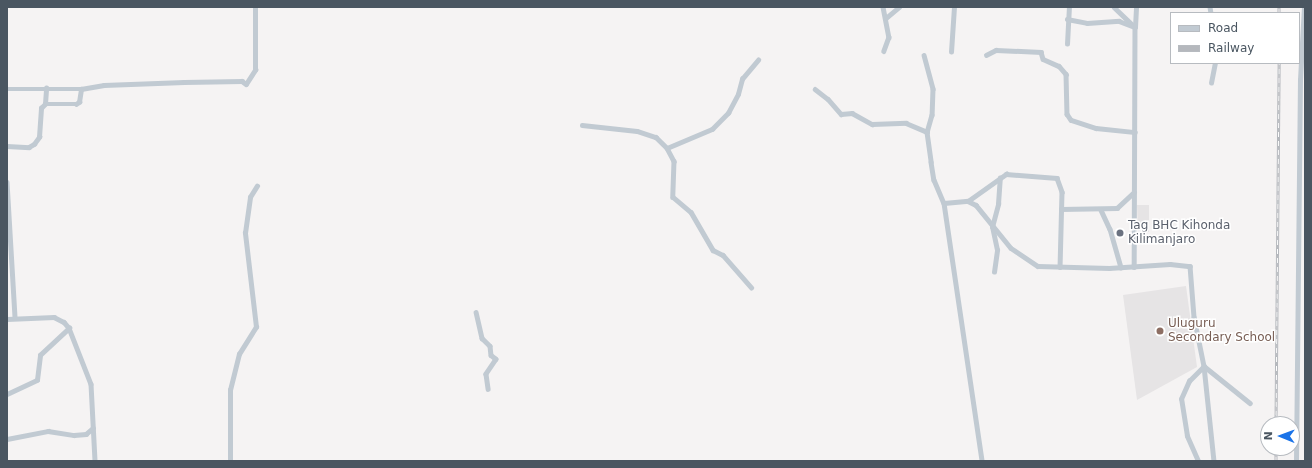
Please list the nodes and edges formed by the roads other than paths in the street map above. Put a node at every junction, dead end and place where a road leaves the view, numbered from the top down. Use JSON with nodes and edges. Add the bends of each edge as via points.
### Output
{"nodes":[{"id":1,"x":255,"y":7,"type":"edge"},
{"id":2,"x":883,"y":7,"type":"edge"},
{"id":3,"x":899,"y":7,"type":"edge"},
{"id":4,"x":954,"y":7,"type":"edge"},
{"id":5,"x":1069,"y":7,"type":"edge"},
{"id":6,"x":1114,"y":7,"type":"edge"},
{"id":7,"x":1136,"y":7,"type":"edge"},
{"id":8,"x":1304,"y":7,"type":"edge"},
{"id":9,"x":886,"y":18,"type":"junction"},
{"id":10,"x":1067,"y":19,"type":"junction"},
{"id":11,"x":1135,"y":27,"type":"junction"},
{"id":12,"x":1067,"y":44,"type":"dead end"},
{"id":13,"x":884,"y":51,"type":"dead end"},
{"id":14,"x":951,"y":52,"type":"dead end"},
{"id":15,"x":924,"y":55,"type":"dead end"},
{"id":16,"x":986,"y":55,"type":"dead end"},
{"id":17,"x":758,"y":60,"type":"dead end"},
{"id":18,"x":1215,"y":64,"type":"edge"},
{"id":19,"x":1303,"y":80,"type":"edge"},
{"id":20,"x":1211,"y":83,"type":"dead end"},
{"id":21,"x":46,"y":88,"type":"junction"},
{"id":22,"x":7,"y":89,"type":"edge"},
{"id":23,"x":81,"y":89,"type":"junction"},
{"id":24,"x":815,"y":89,"type":"dead end"},
{"id":25,"x":45,"y":104,"type":"junction"},
{"id":26,"x":582,"y":125,"type":"dead end"},
{"id":27,"x":927,"y":132,"type":"junction"},
{"id":28,"x":1135,"y":132,"type":"junction"},
{"id":29,"x":7,"y":146,"type":"edge"},
{"id":30,"x":667,"y":148,"type":"junction"},
{"id":31,"x":1000,"y":178,"type":"junction"},
{"id":32,"x":7,"y":182,"type":"edge"},
{"id":33,"x":257,"y":186,"type":"dead end"},
{"id":34,"x":1134,"y":192,"type":"junction"},
{"id":35,"x":968,"y":201,"type":"junction"},
{"id":36,"x":944,"y":203,"type":"junction"},
{"id":37,"x":1061,"y":209,"type":"junction"},
{"id":38,"x":1101,"y":210,"type":"junction"},
{"id":39,"x":992,"y":227,"type":"junction"},
{"id":40,"x":1060,"y":267,"type":"junction"},
{"id":41,"x":1122,"y":267,"type":"junction"},
{"id":42,"x":1134,"y":267,"type":"junction"},
{"id":43,"x":994,"y":272,"type":"dead end"},
{"id":44,"x":751,"y":287,"type":"dead end"},
{"id":45,"x":476,"y":312,"type":"dead end"},
{"id":46,"x":15,"y":318,"type":"junction"},
{"id":47,"x":7,"y":319,"type":"edge"},
{"id":48,"x":70,"y":328,"type":"junction"},
{"id":49,"x":1204,"y":366,"type":"junction"},
{"id":50,"x":488,"y":389,"type":"dead end"},
{"id":51,"x":7,"y":394,"type":"edge"},
{"id":52,"x":1250,"y":403,"type":"dead end"},
{"id":53,"x":93,"y":428,"type":"junction"},
{"id":54,"x":7,"y":439,"type":"edge"},
{"id":55,"x":95,"y":461,"type":"edge"},
{"id":56,"x":230,"y":461,"type":"edge"},
{"id":57,"x":982,"y":461,"type":"edge"},
{"id":58,"x":1198,"y":461,"type":"edge"},
{"id":59,"x":1214,"y":461,"type":"edge"},
{"id":60,"x":1296,"y":461,"type":"edge"}],
"edges":[{"from":1,"to":23,"type":"street","via":[[255,70],[246,84],[242,81],[191,82],[104,85]]},
{"from":2,"to":9,"type":"street"},
{"from":3,"to":9,"type":"street"},
{"from":4,"to":14,"type":"street"},
{"from":5,"to":10,"type":"street"},
{"from":6,"to":11,"type":"street"},
{"from":7,"to":11,"type":"street"},
{"from":8,"to":19,"type":"street"},
{"from":9,"to":13,"type":"street","via":[[889,37]]},
{"from":10,"to":11,"type":"street","via":[[1087,22],[1120,21]]},
{"from":10,"to":12,"type":"street"},
{"from":11,"to":28,"type":"street"},
{"from":15,"to":27,"type":"street","via":[[934,89],[932,115]]},
{"from":16,"to":28,"type":"street","via":[[996,50],[1041,52],[1044,59],[1059,66],[1066,74],[1067,114],[1071,120],[1096,128]]},
{"from":17,"to":30,"type":"street","via":[[742,79],[738,94],[728,113],[712,130]]},
{"from":18,"to":20,"type":"street"},
{"from":19,"to":60,"type":"street"},
{"from":21,"to":22,"type":"street"},
{"from":21,"to":23,"type":"street"},
{"from":21,"to":25,"type":"street"},
{"from":23,"to":25,"type":"street","via":[[79,102],[76,104]]},
{"from":24,"to":27,"type":"street","via":[[841,114],[852,113],[872,124],[906,123]]},
{"from":25,"to":29,"type":"street","via":[[41,108],[37,141],[29,146]]},
{"from":26,"to":30,"type":"street","via":[[637,131],[656,137]]},
{"from":27,"to":36,"type":"street","via":[[934,180]]},
{"from":28,"to":34,"type":"street"},
{"from":30,"to":44,"type":"street","via":[[674,161],[673,197],[691,212],[713,250],[723,255]]},
{"from":31,"to":35,"type":"street"},
{"from":31,"to":37,"type":"street","via":[[1006,174],[1057,178],[1061,182]]},
{"from":31,"to":39,"type":"street","via":[[998,204]]},
{"from":32,"to":46,"type":"street"},
{"from":33,"to":56,"type":"street","via":[[250,198],[245,233],[256,328],[239,354],[230,390]]},
{"from":34,"to":38,"type":"street","via":[[1117,208]]},
{"from":34,"to":42,"type":"street"},
{"from":35,"to":36,"type":"street"},
{"from":35,"to":39,"type":"street","via":[[982,212]]},
{"from":36,"to":57,"type":"street"},
{"from":37,"to":38,"type":"street","via":[[1091,207]]},
{"from":37,"to":40,"type":"street"},
{"from":38,"to":41,"type":"street"},
{"from":39,"to":40,"type":"street","via":[[1011,248],[1028,261],[1048,268]]},
{"from":39,"to":43,"type":"street","via":[[997,250]]},
{"from":40,"to":41,"type":"street"},
{"from":41,"to":42,"type":"street"},
{"from":42,"to":49,"type":"street","via":[[1180,264],[1191,269],[1194,317]]},
{"from":45,"to":50,"type":"street","via":[[482,338],[490,346],[491,355],[496,359],[486,374]]},
{"from":46,"to":47,"type":"street"},
{"from":46,"to":48,"type":"street","via":[[54,317]]},
{"from":48,"to":51,"type":"street","via":[[40,355],[37,380]]},
{"from":48,"to":53,"type":"street","via":[[91,384]]},
{"from":49,"to":52,"type":"street"},
{"from":49,"to":58,"type":"street","via":[[1189,381],[1181,399],[1188,436]]},
{"from":49,"to":59,"type":"street"},
{"from":53,"to":54,"type":"street","via":[[86,434],[48,431]]},
{"from":53,"to":55,"type":"street"}]}
